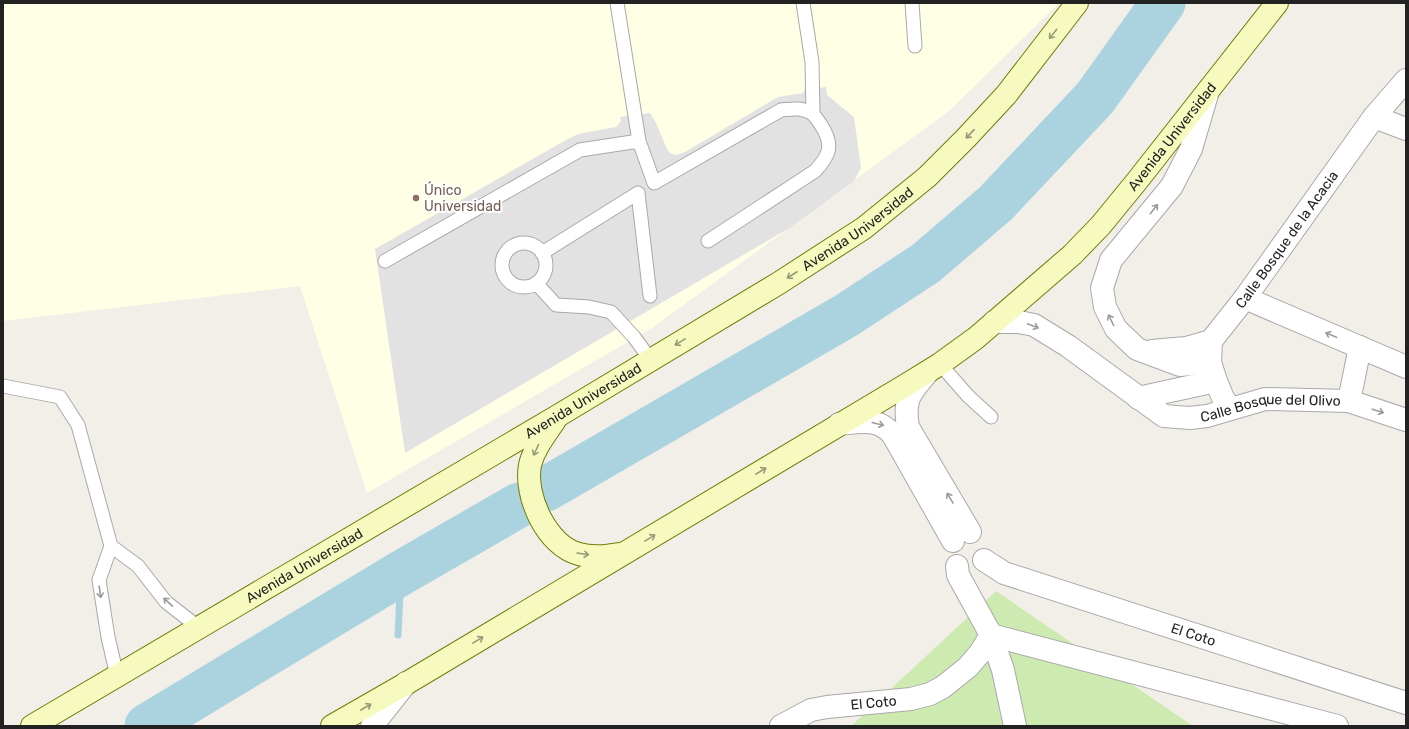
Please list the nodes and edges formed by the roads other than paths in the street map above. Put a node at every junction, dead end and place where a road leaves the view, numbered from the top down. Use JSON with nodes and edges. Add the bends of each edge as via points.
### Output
{"nodes":[{"id":1,"x":617,"y":3,"type":"edge"},
{"id":2,"x":803,"y":3,"type":"edge"},
{"id":3,"x":912,"y":3,"type":"edge"},
{"id":4,"x":1077,"y":3,"type":"edge"},
{"id":5,"x":1277,"y":3,"type":"edge"},
{"id":6,"x":915,"y":46,"type":"dead end"},
{"id":7,"x":1406,"y":80,"type":"edge"},
{"id":8,"x":1208,"y":91,"type":"junction"},
{"id":9,"x":813,"y":113,"type":"junction"},
{"id":10,"x":1374,"y":117,"type":"junction"},
{"id":11,"x":1406,"y":130,"type":"edge"},
{"id":12,"x":639,"y":141,"type":"junction"},
{"id":13,"x":708,"y":241,"type":"dead end"},
{"id":14,"x":542,"y":253,"type":"junction"},
{"id":15,"x":385,"y":261,"type":"dead end"},
{"id":16,"x":536,"y":283,"type":"junction"},
{"id":17,"x":650,"y":296,"type":"dead end"},
{"id":18,"x":1245,"y":298,"type":"junction"},
{"id":19,"x":994,"y":322,"type":"junction"},
{"id":20,"x":1360,"y":347,"type":"junction"},
{"id":21,"x":650,"y":359,"type":"junction"},
{"id":22,"x":1406,"y":367,"type":"edge"},
{"id":23,"x":934,"y":368,"type":"junction"},
{"id":24,"x":1218,"y":378,"type":"junction"},
{"id":25,"x":3,"y":386,"type":"edge"},
{"id":26,"x":1349,"y":401,"type":"junction"},
{"id":27,"x":556,"y":417,"type":"junction"},
{"id":28,"x":990,"y":417,"type":"dead end"},
{"id":29,"x":1406,"y":420,"type":"edge"},
{"id":30,"x":839,"y":424,"type":"junction"},
{"id":31,"x":961,"y":536,"type":"junction"},
{"id":32,"x":111,"y":546,"type":"junction"},
{"id":33,"x":623,"y":554,"type":"junction"},
{"id":34,"x":984,"y":560,"type":"junction"},
{"id":35,"x":957,"y":566,"type":"junction"},
{"id":36,"x":198,"y":628,"type":"junction"},
{"id":37,"x":991,"y":634,"type":"junction"},
{"id":38,"x":117,"y":676,"type":"junction"},
{"id":39,"x":407,"y":683,"type":"junction"},
{"id":40,"x":1406,"y":702,"type":"edge"},
{"id":41,"x":32,"y":726,"type":"edge"},
{"id":42,"x":332,"y":726,"type":"edge"},
{"id":43,"x":372,"y":726,"type":"edge"},
{"id":44,"x":781,"y":726,"type":"edge"},
{"id":45,"x":1014,"y":726,"type":"edge"},
{"id":46,"x":1338,"y":726,"type":"edge"}],
"edges":[{"from":1,"to":12,"type":"lane"},
{"from":2,"to":9,"type":"lane","via":[[812,62]]},
{"from":3,"to":6,"type":"lane"},
{"from":4,"to":21,"type":"main road","name":"Avenida Universidad","one_way":true,"via":[[1006,94],[927,177],[864,228],[779,283]]},
{"from":5,"to":8,"type":"main road","name":"Avenida Universidad"},
{"from":7,"to":10,"type":"street","name":"Calle Bosque de la Acacia"},
{"from":8,"to":19,"type":"main road","name":"Avenida Universidad","via":[[1101,225],[1072,255]]},
{"from":24,"to":8,"type":"street","name":"Calle Bosque del Olivo","one_way":true,"via":[[1182,349],[1154,352],[1137,349],[1116,329],[1105,307],[1102,288],[1110,260],[1172,186],[1191,149]]},
{"from":9,"to":12,"type":"lane","via":[[798,108],[781,110],[654,182]]},
{"from":9,"to":13,"type":"lane","via":[[828,138],[830,149],[824,161],[815,171]]},
{"from":10,"to":11,"type":"street"},
{"from":10,"to":18,"type":"street","name":"Calle Bosque de la Acacia"},
{"from":12,"to":15,"type":"lane","via":[[580,150]]},
{"from":14,"to":16,"type":"lane","via":[[545,269]]},
{"from":14,"to":16,"type":"lane","via":[[536,247],[520,244],[512,247],[502,261],[502,270],[511,283],[520,287]]},
{"from":14,"to":17,"type":"lane","via":[[638,192]]},
{"from":16,"to":21,"type":"lane","via":[[556,305],[589,307],[612,312]]},
{"from":20,"to":18,"type":"street","one_way":true},
{"from":18,"to":24,"type":"street","name":"Calle Bosque de la Acacia"},
{"from":19,"to":23,"type":"main road","name":"Avenida Universidad"},
{"from":19,"to":24,"type":"street","name":"Calle Bosque del Olivo","one_way":true,"via":[[1034,325],[1068,346],[1138,398],[1161,404],[1189,404]]},
{"from":20,"to":22,"type":"street"},
{"from":20,"to":26,"type":"street"},
{"from":21,"to":27,"type":"main road","name":"Avenida Universidad"},
{"from":23,"to":28,"type":"lane"},
{"from":23,"to":30,"type":"main road","name":"Avenida Universidad"},
{"from":31,"to":23,"type":"street","one_way":true,"via":[[908,427],[906,416],[906,404],[911,392]]},
{"from":24,"to":26,"type":"street","name":"Calle Bosque del Olivo","via":[[1265,399]]},
{"from":25,"to":32,"type":"lane","via":[[60,397],[78,425]]},
{"from":26,"to":29,"type":"street","name":"Calle Bosque del Olivo","one_way":true},
{"from":27,"to":33,"type":"main road","one_way":true,"via":[[536,449],[530,465],[530,484],[535,507],[546,529],[561,545],[579,554]]},
{"from":27,"to":36,"type":"main road","name":"Avenida Universidad"},
{"from":30,"to":31,"type":"street","one_way":true,"via":[[879,423],[887,428]]},
{"from":33,"to":30,"type":"main road","name":"Avenida Universidad","one_way":true},
{"from":31,"to":34,"type":"street","via":[[979,535],[985,542],[987,551]]},
{"from":31,"to":35,"type":"street","via":[[950,550]]},
{"from":36,"to":32,"type":"lane","one_way":true,"via":[[166,602],[138,566]]},
{"from":32,"to":38,"type":"lane","one_way":true,"via":[[99,580]]},
{"from":39,"to":33,"type":"main road","name":"Avenida Universidad","one_way":true},
{"from":34,"to":35,"type":"street","via":[[977,567],[967,569]]},
{"from":34,"to":40,"type":"street","name":"El Coto","via":[[1004,573]]},
{"from":35,"to":37,"type":"street","via":[[958,575]]},
{"from":36,"to":38,"type":"main road","name":"Avenida Universidad"},
{"from":37,"to":44,"type":"street","name":"El Coto","via":[[968,667],[930,694],[911,699],[819,708]]},
{"from":37,"to":45,"type":"street","via":[[1003,670]]},
{"from":37,"to":46,"type":"street"},
{"from":38,"to":41,"type":"main road","name":"Avenida Universidad"},
{"from":42,"to":39,"type":"main road","name":"Avenida Universidad","one_way":true},
{"from":39,"to":43,"type":"street"}]}
